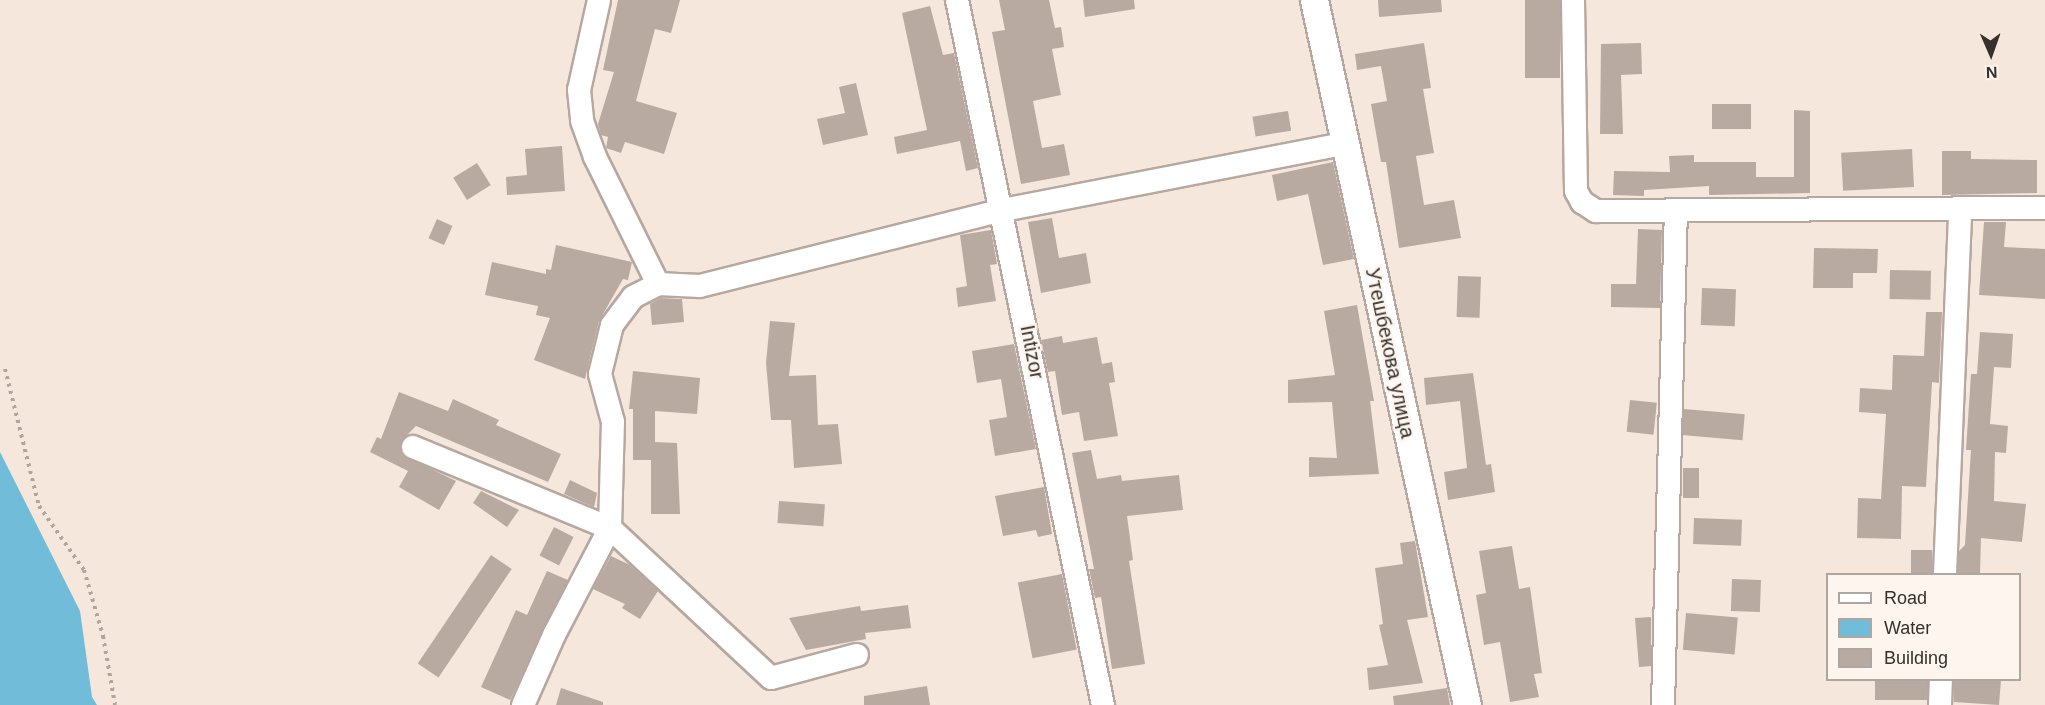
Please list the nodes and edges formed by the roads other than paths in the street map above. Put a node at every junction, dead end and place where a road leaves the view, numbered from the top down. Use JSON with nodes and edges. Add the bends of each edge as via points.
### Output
{"nodes":[{"id":1,"x":599,"y":0,"type":"edge"},
{"id":2,"x":957,"y":0,"type":"edge"},
{"id":3,"x":1314,"y":0,"type":"edge"},
{"id":4,"x":1574,"y":0,"type":"edge"},
{"id":5,"x":1344,"y":144,"type":"junction"},
{"id":6,"x":2045,"y":208,"type":"edge"},
{"id":7,"x":1960,"y":209,"type":"junction"},
{"id":8,"x":1003,"y":210,"type":"junction"},
{"id":9,"x":1676,"y":212,"type":"junction"},
{"id":10,"x":658,"y":284,"type":"junction"},
{"id":11,"x":413,"y":447,"type":"dead end"},
{"id":12,"x":610,"y":528,"type":"junction"},
{"id":13,"x":1945,"y":573,"type":"edge"},
{"id":14,"x":857,"y":655,"type":"dead end"},
{"id":15,"x":1941,"y":681,"type":"edge"},
{"id":16,"x":523,"y":705,"type":"edge"},
{"id":17,"x":1103,"y":705,"type":"edge"},
{"id":18,"x":1467,"y":705,"type":"edge"},
{"id":19,"x":1663,"y":705,"type":"edge"},
{"id":20,"x":1940,"y":705,"type":"edge"}],
"edges":[{"from":1,"to":10,"type":"street","via":[[579,90],[582,122],[594,157]]},
{"from":2,"to":8,"type":"street","name":"Intizor"},
{"from":3,"to":5,"type":"main road","name":"Утешбекова улица"},
{"from":4,"to":9,"type":"street","via":[[1576,191],[1582,202],[1596,211]]},
{"from":5,"to":8,"type":"street"},
{"from":5,"to":18,"type":"main road","name":"Утешбекова улица"},
{"from":6,"to":7,"type":"street"},
{"from":7,"to":9,"type":"street"},
{"from":7,"to":13,"type":"street"},
{"from":8,"to":10,"type":"street","via":[[700,286]]},
{"from":8,"to":17,"type":"street","name":"Intizor"},
{"from":9,"to":19,"type":"street"},
{"from":10,"to":12,"type":"street","via":[[633,297],[612,325],[600,374],[613,422]]},
{"from":11,"to":12,"type":"street"},
{"from":12,"to":14,"type":"street","via":[[771,678]]},
{"from":12,"to":16,"type":"street","via":[[554,635]]},
{"from":15,"to":20,"type":"street"}]}
